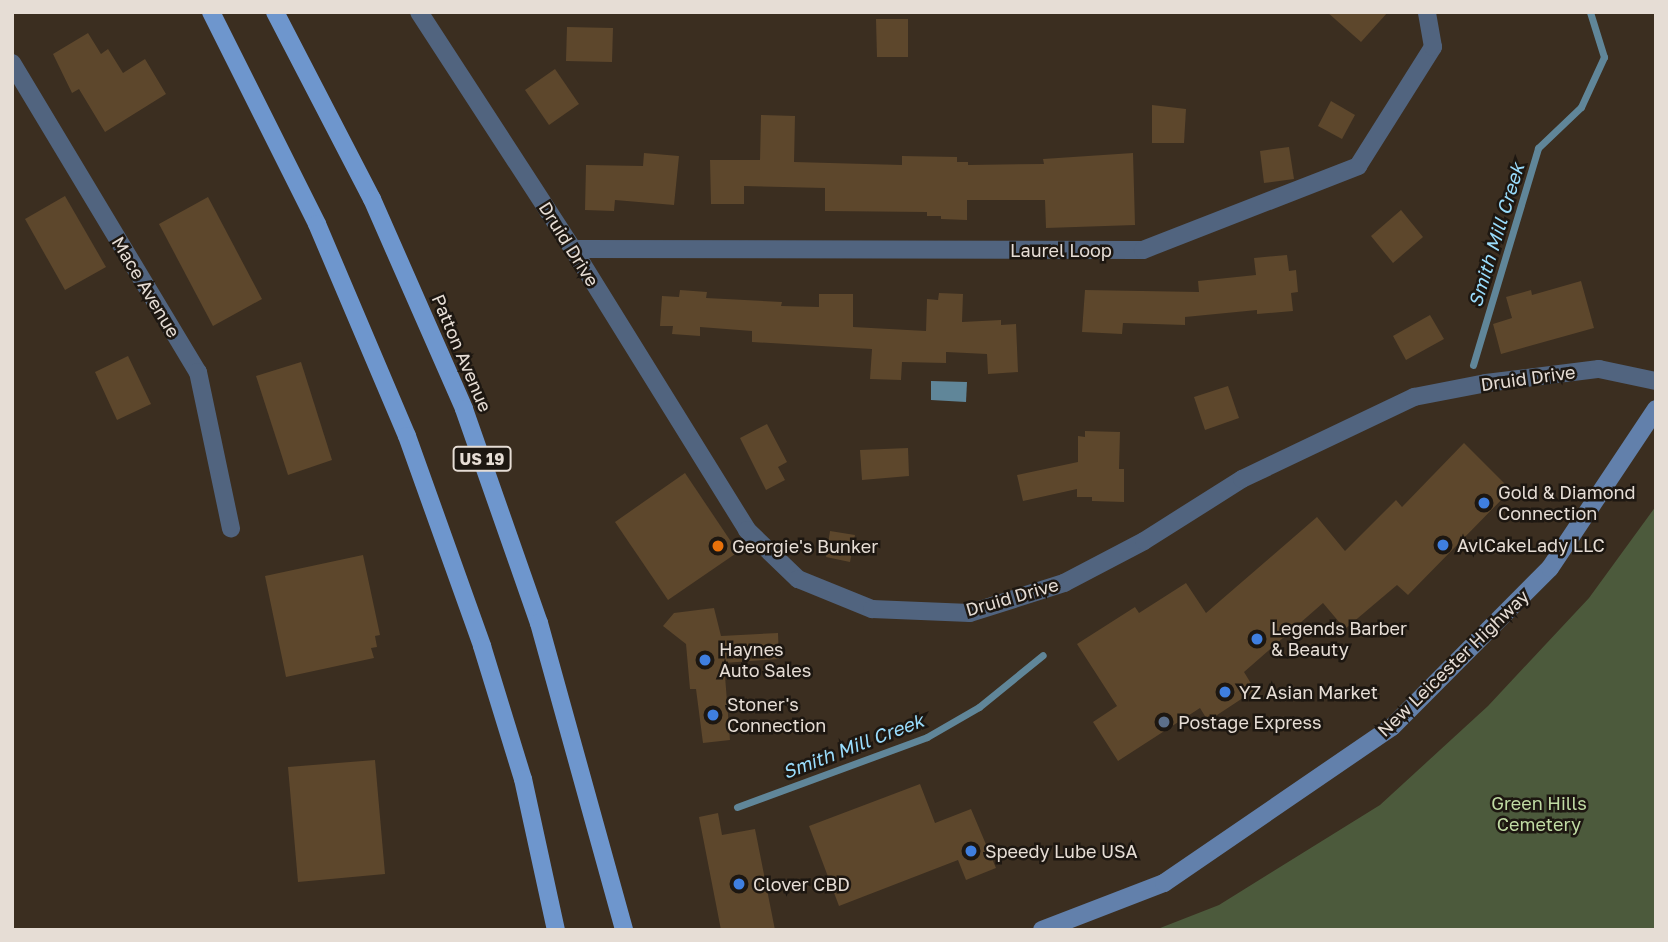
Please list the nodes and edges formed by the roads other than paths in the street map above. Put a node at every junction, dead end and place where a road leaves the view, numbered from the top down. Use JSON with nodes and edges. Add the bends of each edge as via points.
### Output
{"nodes":[{"id":1,"x":211,"y":12,"type":"edge"},
{"id":2,"x":275,"y":12,"type":"edge"},
{"id":3,"x":419,"y":12,"type":"edge"},
{"id":4,"x":1427,"y":12,"type":"edge"},
{"id":5,"x":12,"y":64,"type":"edge"},
{"id":6,"x":573,"y":249,"type":"junction"},
{"id":7,"x":1656,"y":381,"type":"edge"},
{"id":8,"x":1656,"y":409,"type":"edge"},
{"id":9,"x":231,"y":529,"type":"dead end"},
{"id":10,"x":556,"y":930,"type":"edge"},
{"id":11,"x":624,"y":930,"type":"edge"},
{"id":12,"x":1042,"y":930,"type":"edge"}],
"edges":[{"from":1,"to":10,"type":"main road","via":[[317,224],[407,436],[482,646],[523,779]]},
{"from":2,"to":11,"type":"main road","name":"Patton Avenue","number":"US 19","via":[[372,199],[464,409],[539,623]]},
{"from":3,"to":6,"type":"street","name":"Druid Drive"},
{"from":4,"to":6,"type":"street","name":"Laurel Loop","via":[[1433,47],[1358,166],[1143,250]]},
{"from":5,"to":9,"type":"street","name":"Mace Avenue","via":[[198,372]]},
{"from":6,"to":7,"type":"street","name":"Druid Drive","via":[[747,530],[798,579],[872,609],[970,613],[1064,583],[1144,541],[1242,479],[1414,397],[1599,369]]},
{"from":8,"to":12,"type":"main road","name":"New Leicester Highway","via":[[1550,568],[1392,727],[1164,883]]}]}
